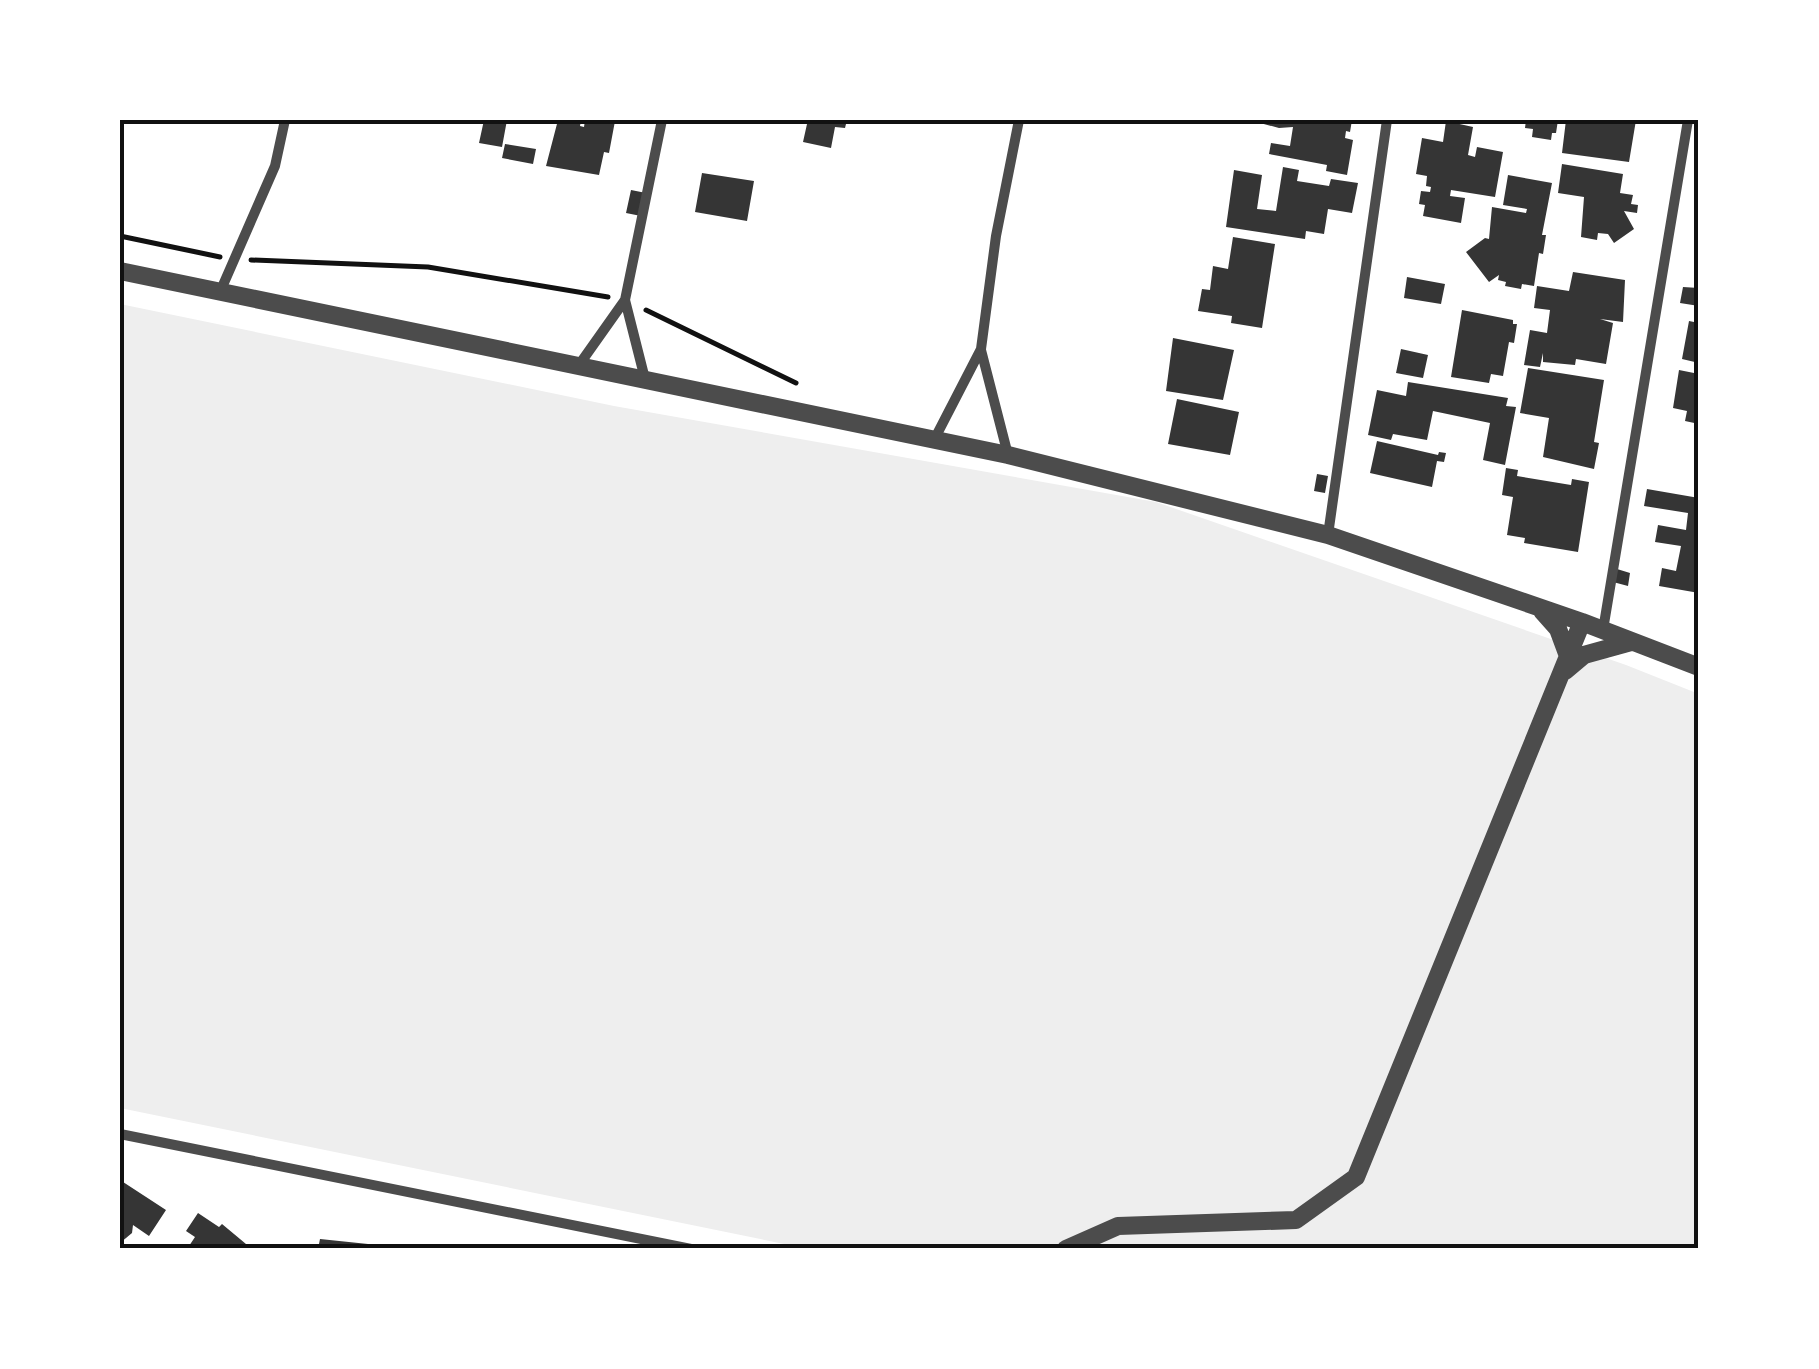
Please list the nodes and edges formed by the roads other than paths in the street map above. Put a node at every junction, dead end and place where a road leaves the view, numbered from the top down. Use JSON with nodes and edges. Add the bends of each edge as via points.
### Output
{"nodes":[{"id":1,"x":284,"y":120,"type":"edge"},
{"id":2,"x":662,"y":120,"type":"edge"},
{"id":3,"x":1019,"y":120,"type":"edge"},
{"id":4,"x":1387,"y":120,"type":"edge"},
{"id":5,"x":1688,"y":120,"type":"edge"},
{"id":6,"x":120,"y":271,"type":"edge"},
{"id":7,"x":220,"y":292,"type":"junction"},
{"id":8,"x":625,"y":300,"type":"junction"},
{"id":9,"x":981,"y":350,"type":"junction"},
{"id":10,"x":579,"y":365,"type":"junction"},
{"id":11,"x":645,"y":379,"type":"junction"},
{"id":12,"x":934,"y":440,"type":"junction"},
{"id":13,"x":1008,"y":455,"type":"junction"},
{"id":14,"x":1328,"y":535,"type":"junction"},
{"id":15,"x":1538,"y":607,"type":"junction"},
{"id":16,"x":1582,"y":622,"type":"junction"},
{"id":17,"x":1602,"y":630,"type":"junction"},
{"id":18,"x":1633,"y":641,"type":"junction"},
{"id":19,"x":1568,"y":656,"type":"junction"},
{"id":20,"x":1699,"y":667,"type":"edge"},
{"id":21,"x":1561,"y":675,"type":"junction"},
{"id":22,"x":120,"y":1134,"type":"edge"},
{"id":23,"x":690,"y":1249,"type":"edge"},
{"id":24,"x":1066,"y":1249,"type":"edge"}],
"edges":[{"from":1,"to":7,"type":"street","via":[[275,166]]},
{"from":2,"to":8,"type":"street"},
{"from":3,"to":9,"type":"street"},
{"from":4,"to":14,"type":"street"},
{"from":5,"to":17,"type":"street"},
{"from":6,"to":7,"type":"street"},
{"from":7,"to":10,"type":"street"},
{"from":8,"to":10,"type":"street"},
{"from":8,"to":11,"type":"street"},
{"from":9,"to":12,"type":"street"},
{"from":9,"to":13,"type":"street"},
{"from":10,"to":11,"type":"street"},
{"from":11,"to":12,"type":"street"},
{"from":12,"to":13,"type":"street"},
{"from":13,"to":14,"type":"street"},
{"from":14,"to":15,"type":"street"},
{"from":15,"to":16,"type":"street"},
{"from":15,"to":19,"type":"street","via":[[1558,629]]},
{"from":16,"to":17,"type":"street"},
{"from":16,"to":19,"type":"street"},
{"from":17,"to":18,"type":"street"},
{"from":18,"to":20,"type":"street"},
{"from":18,"to":21,"type":"street","via":[[1584,655]]},
{"from":19,"to":21,"type":"street"},
{"from":21,"to":24,"type":"street","via":[[1356,1177],[1296,1220],[1118,1226]]},
{"from":22,"to":23,"type":"street"}]}
